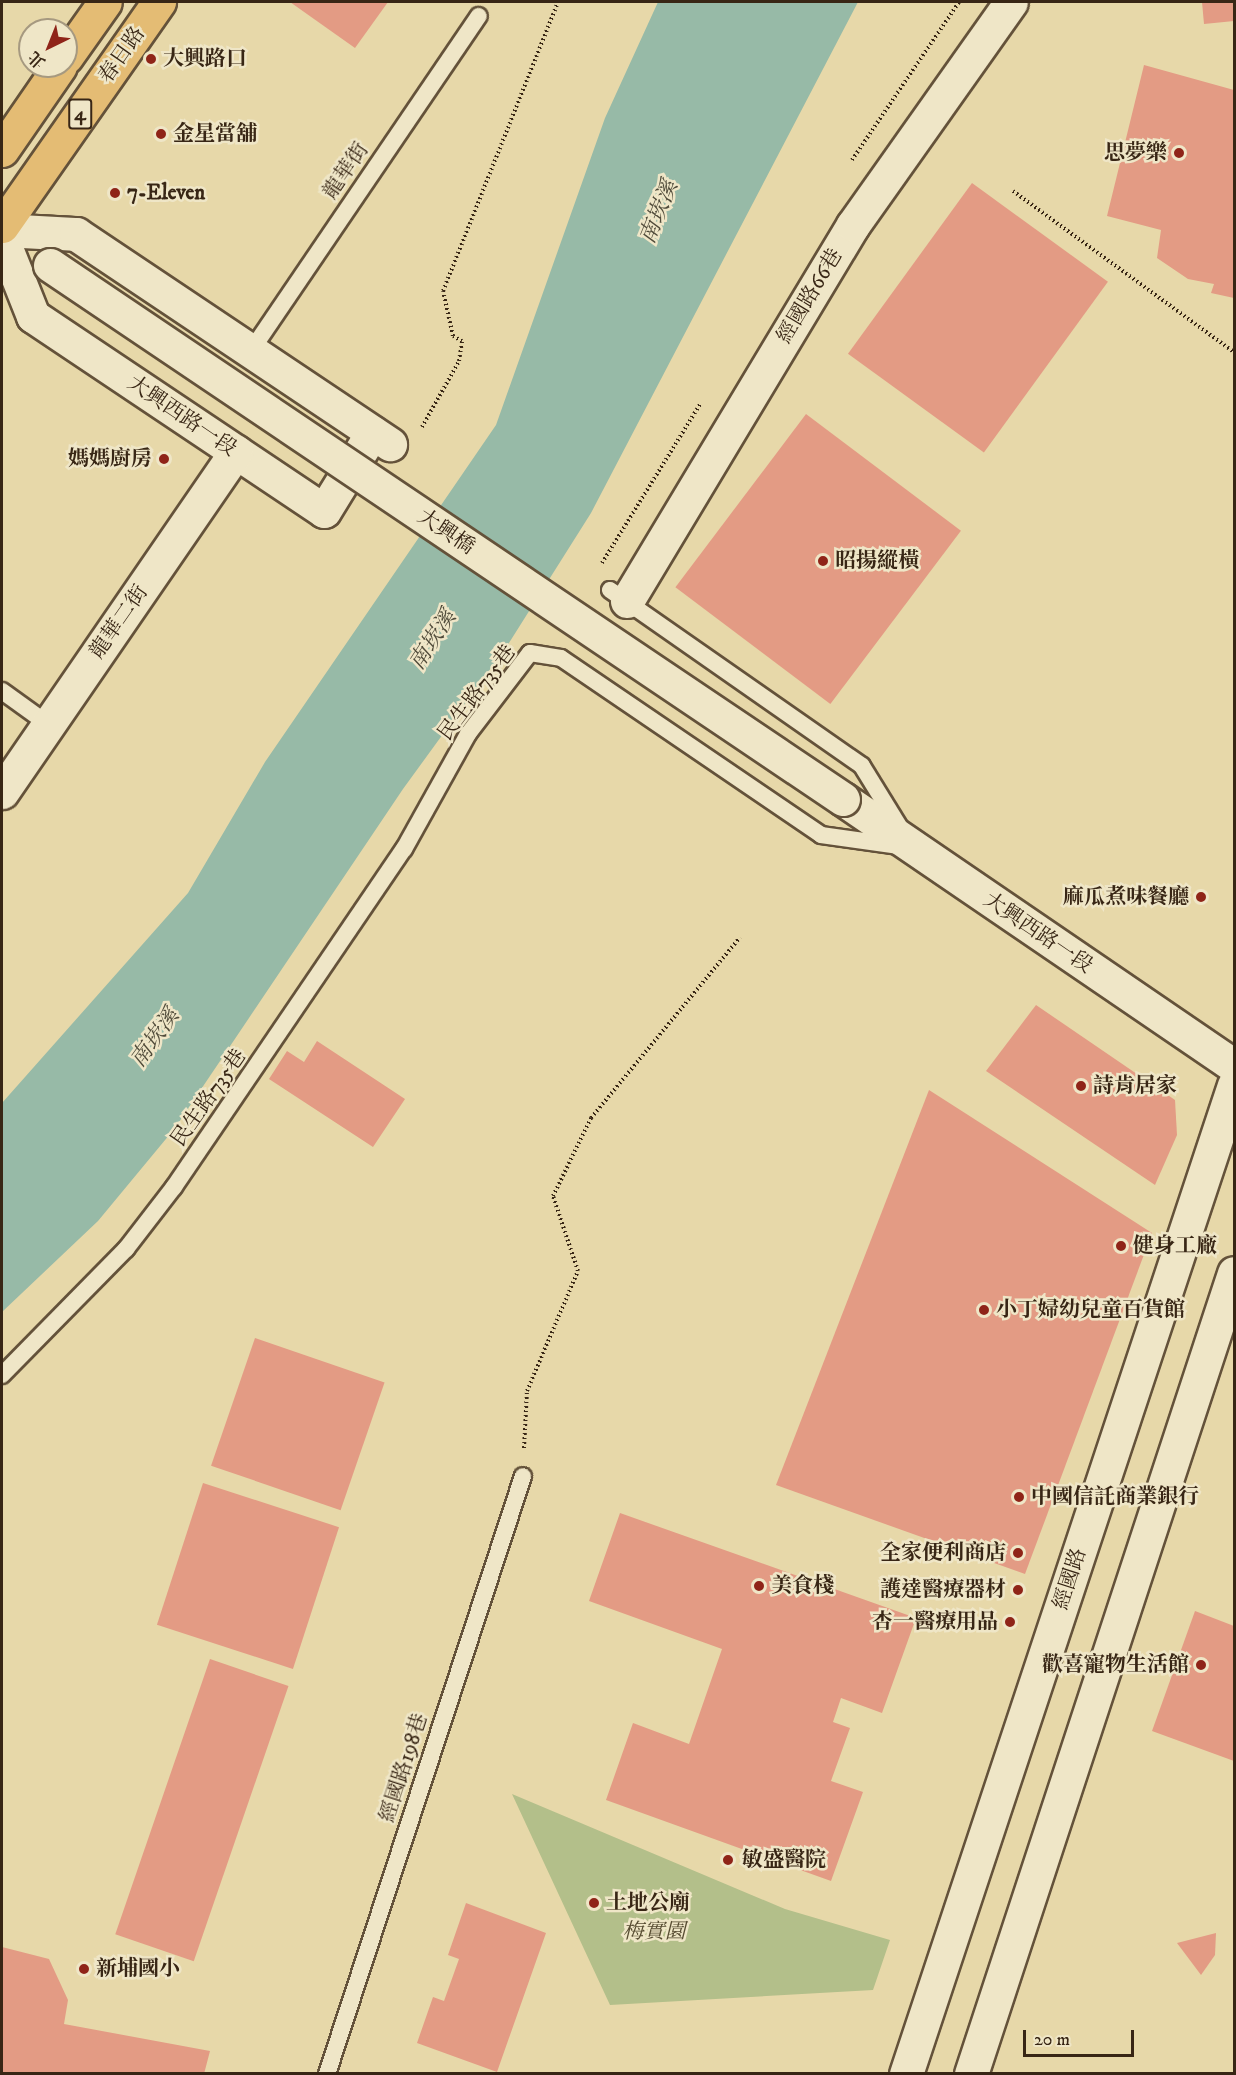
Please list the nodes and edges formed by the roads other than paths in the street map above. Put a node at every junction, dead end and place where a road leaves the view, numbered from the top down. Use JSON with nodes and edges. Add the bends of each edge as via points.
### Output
{"nodes":[{"id":1,"x":105,"y":2,"type":"edge"},
{"id":2,"x":159,"y":2,"type":"edge"},
{"id":3,"x":1011,"y":2,"type":"edge"},
{"id":4,"x":479,"y":16,"type":"dead end"},
{"id":5,"x":78,"y":40,"type":"edge"},
{"id":6,"x":52,"y":78,"type":"edge"},
{"id":7,"x":2,"y":150,"type":"edge"},
{"id":8,"x":2,"y":230,"type":"edge"},
{"id":9,"x":2,"y":238,"type":"edge"},
{"id":10,"x":251,"y":351,"type":"junction"},
{"id":11,"x":236,"y":452,"type":"junction"},
{"id":12,"x":618,"y":596,"type":"joint"},
{"id":13,"x":2,"y":692,"type":"edge"},
{"id":14,"x":48,"y":724,"type":"junction"},
{"id":15,"x":2,"y":792,"type":"edge"},
{"id":16,"x":843,"y":799,"type":"joint"},
{"id":17,"x":913,"y":848,"type":"junction"},
{"id":18,"x":1234,"y":1066,"type":"edge"},
{"id":19,"x":1234,"y":1085,"type":"edge"},
{"id":20,"x":1234,"y":1273,"type":"edge"},
{"id":21,"x":2,"y":1374,"type":"edge"},
{"id":22,"x":523,"y":1476,"type":"road end"},
{"id":23,"x":327,"y":2073,"type":"edge"},
{"id":24,"x":906,"y":2073,"type":"edge"},
{"id":25,"x":971,"y":2073,"type":"edge"}],
"edges":[{"from":1,"to":5,"type":"main road"},
{"from":2,"to":8,"type":"main road","name":"春日路","number":"4"},
{"from":3,"to":12,"type":"street","name":"經國路66巷","via":[[853,225]]},
{"from":4,"to":10,"type":"lane","name":"龍華街"},
{"from":6,"to":7,"type":"main road","number":"4"},
{"from":8,"to":10,"type":"street","via":[[76,234]]},
{"from":8,"to":16,"type":"street","name":"大興橋","bridge":true},
{"from":9,"to":11,"type":"street","name":"大興西路一段","via":[[33,316]]},
{"from":10,"to":11,"type":"street","name":"大興西路一段","via":[[393,438],[324,511]]},
{"from":11,"to":14,"type":"street","name":"龍華二街"},
{"from":12,"to":17,"type":"lane","via":[[862,766]]},
{"from":13,"to":14,"type":"lane"},
{"from":14,"to":15,"type":"street","name":"龍華二街"},
{"from":16,"to":17,"type":"street","name":"大興西路一段"},
{"from":17,"to":18,"type":"street","name":"大興西路一段"},
{"from":17,"to":21,"type":"lane","name":"民生路735巷","via":[[821,835],[561,658],[531,653],[468,734],[404,849],[174,1187],[126,1249]]},
{"from":19,"to":24,"type":"street","name":"經國路"},
{"from":20,"to":25,"type":"street"},
{"from":22,"to":23,"type":"lane","name":"經國路198巷"}]}
